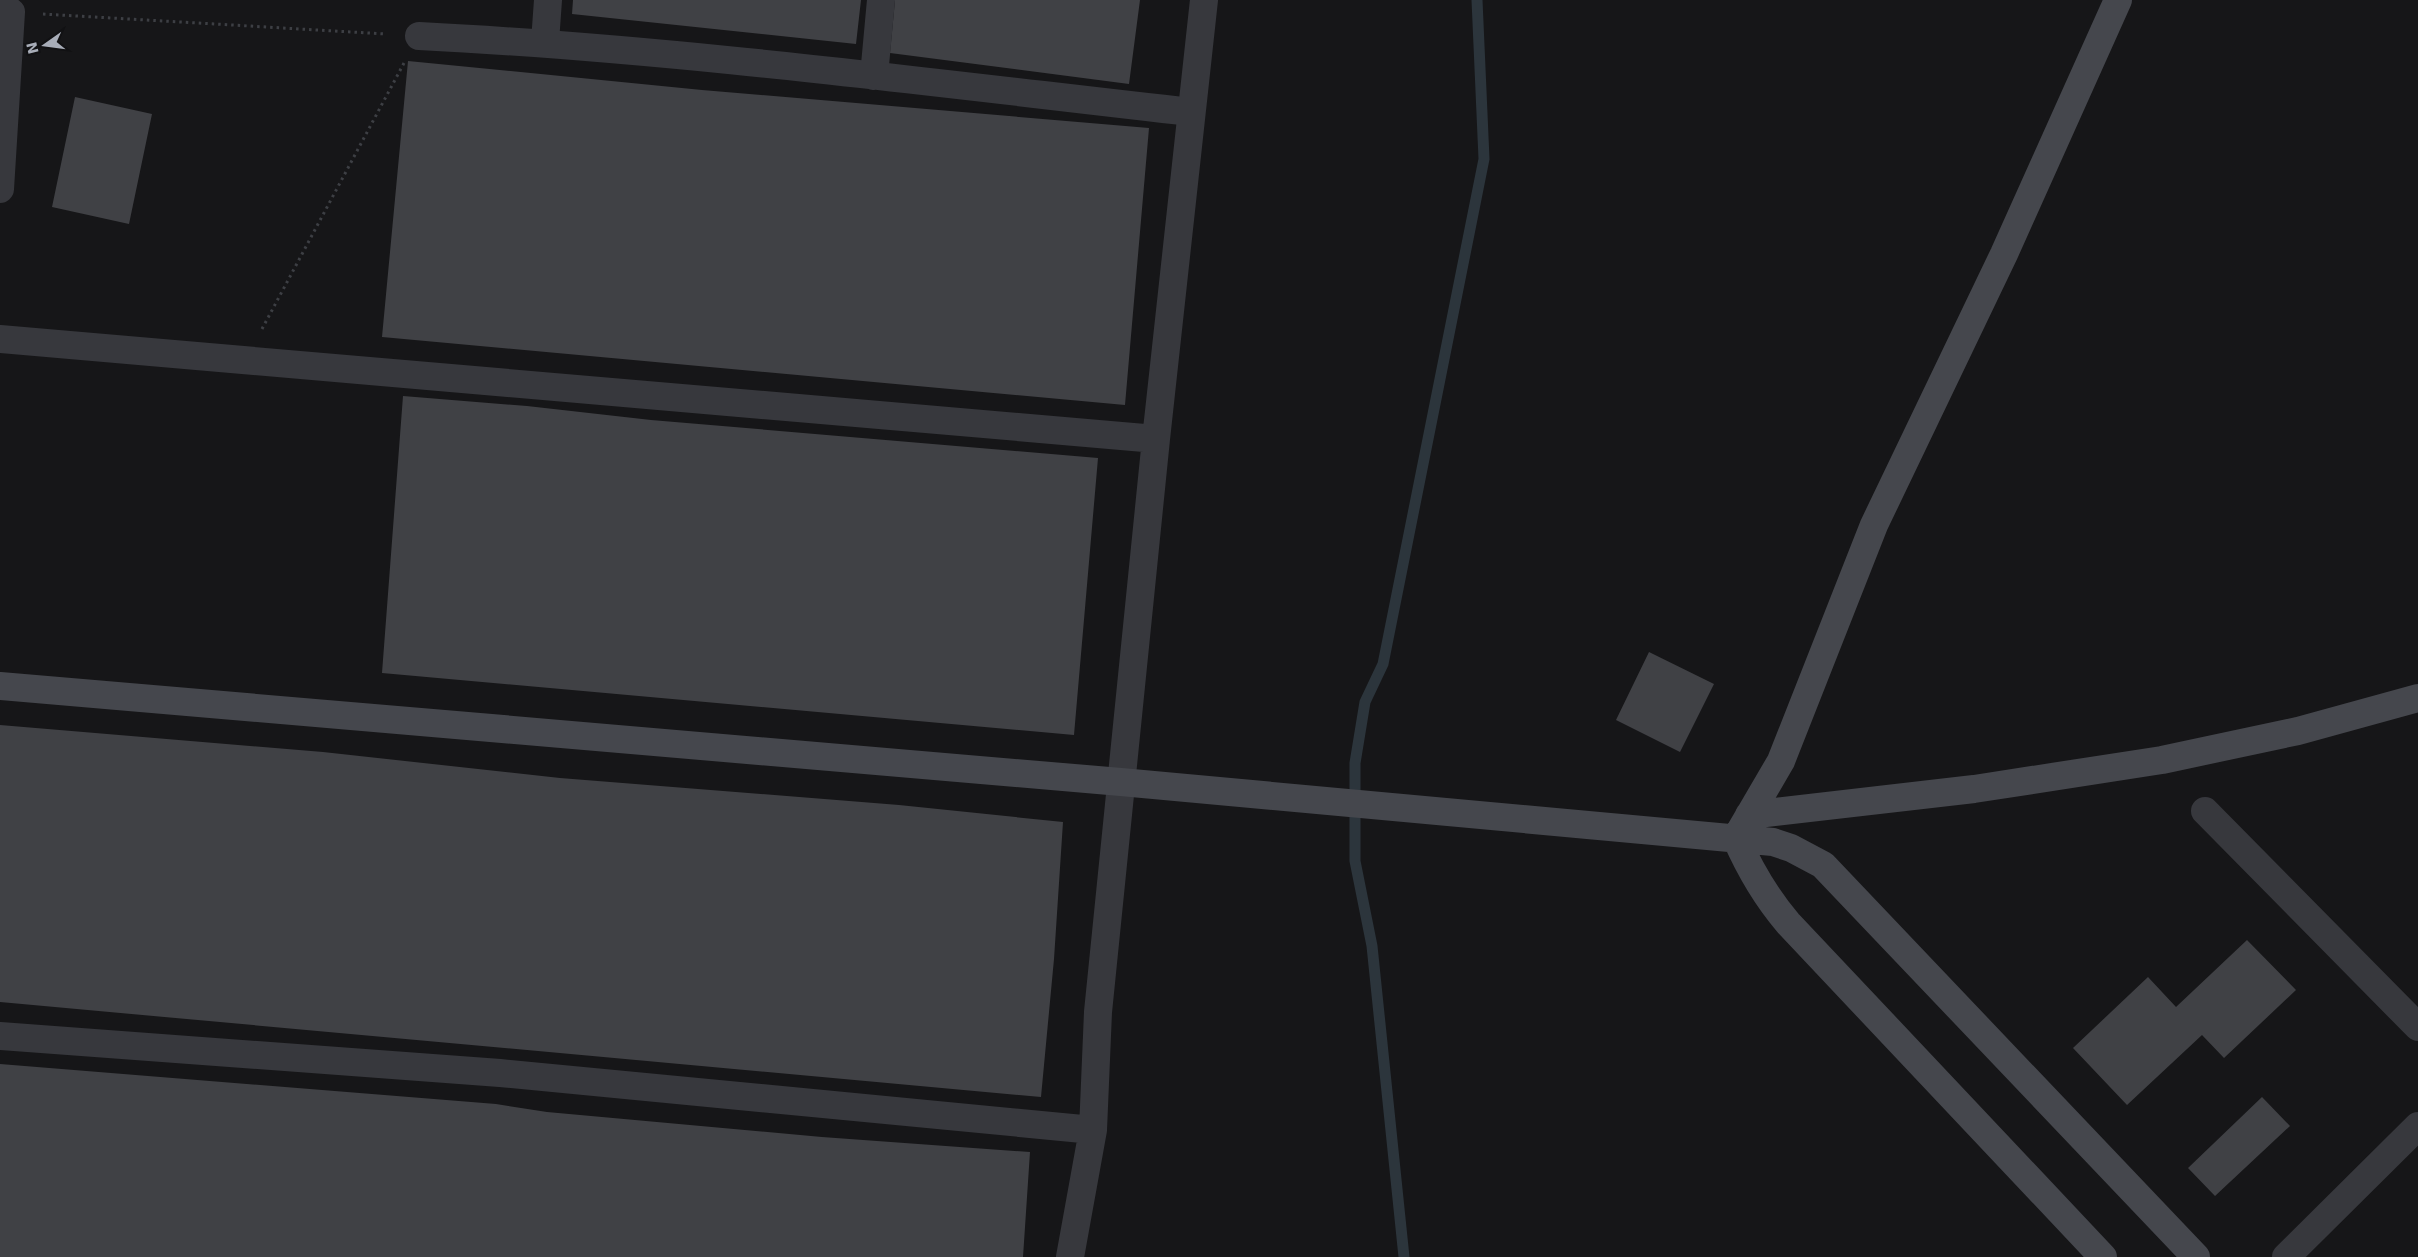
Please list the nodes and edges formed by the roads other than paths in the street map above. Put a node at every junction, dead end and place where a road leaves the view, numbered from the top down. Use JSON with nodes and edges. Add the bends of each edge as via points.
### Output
{"nodes":[{"id":1,"x":548,"y":0,"type":"edge"},
{"id":2,"x":881,"y":0,"type":"edge"},
{"id":3,"x":1204,"y":0,"type":"edge"},
{"id":4,"x":2118,"y":0,"type":"edge"},
{"id":5,"x":5,"y":8,"type":"edge"},
{"id":6,"x":419,"y":36,"type":"road end"},
{"id":7,"x":546,"y":42,"type":"junction"},
{"id":8,"x":874,"y":76,"type":"junction"},
{"id":9,"x":1191,"y":112,"type":"junction"},
{"id":10,"x":0,"y":189,"type":"edge"},
{"id":11,"x":0,"y":339,"type":"edge"},
{"id":12,"x":1156,"y":439,"type":"junction"},
{"id":13,"x":0,"y":686,"type":"edge"},
{"id":14,"x":2418,"y":698,"type":"edge"},
{"id":15,"x":1120,"y":782,"type":"junction"},
{"id":16,"x":2204,"y":811,"type":"dead end"},
{"id":17,"x":1749,"y":815,"type":"junction"},
{"id":18,"x":1736,"y":838,"type":"junction"},
{"id":19,"x":2418,"y":1027,"type":"edge"},
{"id":20,"x":0,"y":1036,"type":"edge"},
{"id":21,"x":2418,"y":1126,"type":"edge"},
{"id":22,"x":1093,"y":1130,"type":"junction"},
{"id":23,"x":1070,"y":1257,"type":"edge"},
{"id":24,"x":2103,"y":1257,"type":"edge"},
{"id":25,"x":2196,"y":1257,"type":"edge"},
{"id":26,"x":2286,"y":1257,"type":"edge"}],
"edges":[{"from":1,"to":7,"type":"street"},
{"from":2,"to":8,"type":"street"},
{"from":3,"to":9,"type":"street"},
{"from":4,"to":17,"type":"street","via":[[2004,254],[1874,525],[1781,761]]},
{"from":5,"to":10,"type":"street"},
{"from":6,"to":7,"type":"street"},
{"from":7,"to":8,"type":"street"},
{"from":8,"to":9,"type":"street"},
{"from":9,"to":12,"type":"street"},
{"from":11,"to":12,"type":"street"},
{"from":12,"to":15,"type":"street"},
{"from":13,"to":15,"type":"street"},
{"from":14,"to":17,"type":"street","via":[[2298,731],[2162,760],[1974,789]]},
{"from":15,"to":18,"type":"street"},
{"from":15,"to":22,"type":"street","via":[[1098,1012]]},
{"from":16,"to":19,"type":"street"},
{"from":17,"to":18,"type":"street"},
{"from":18,"to":24,"type":"street","via":[[1766,897],[1788,923]]},
{"from":18,"to":25,"type":"street","via":[[1791,848],[1823,865]]},
{"from":20,"to":22,"type":"street","via":[[500,1073]]},
{"from":21,"to":26,"type":"street"},
{"from":22,"to":23,"type":"street"}]}
